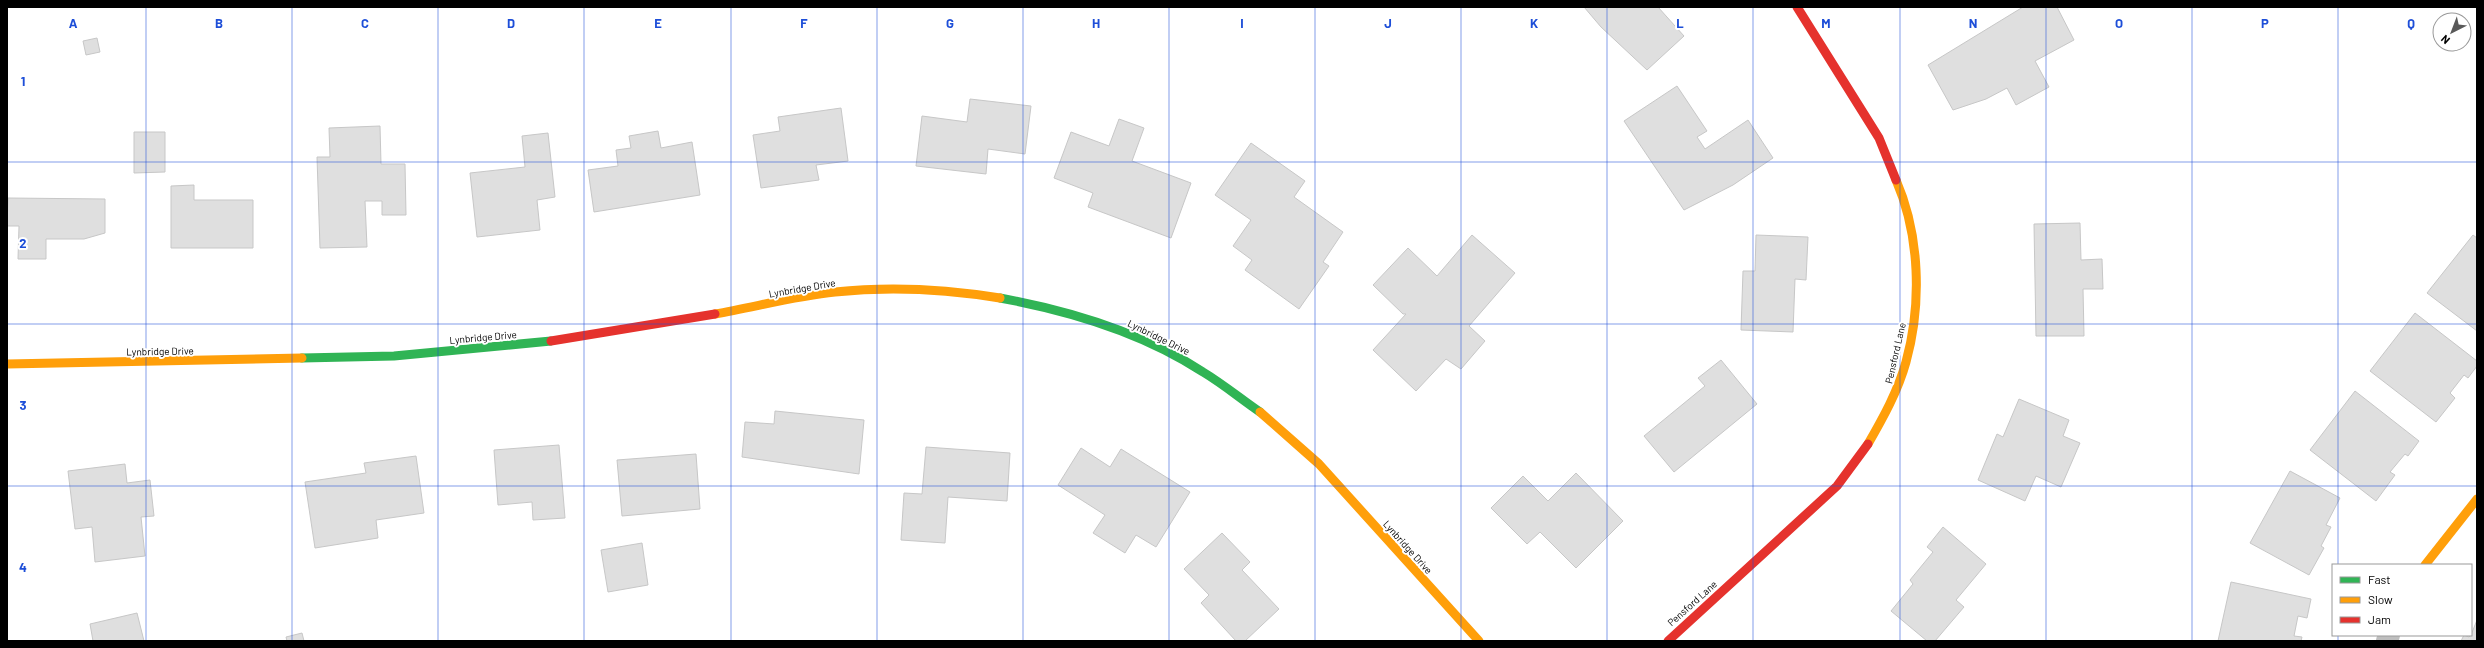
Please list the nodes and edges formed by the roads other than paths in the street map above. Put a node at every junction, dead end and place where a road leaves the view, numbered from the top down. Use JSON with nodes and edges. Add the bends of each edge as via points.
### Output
{"nodes":[{"id":1,"x":1797,"y":7,"type":"edge"},
{"id":2,"x":7,"y":364,"type":"edge"},
{"id":3,"x":2477,"y":499,"type":"edge"},
{"id":4,"x":2426,"y":564,"type":"edge"},
{"id":5,"x":1479,"y":641,"type":"edge"},
{"id":6,"x":1668,"y":641,"type":"edge"}],
"edges":[{"from":1,"to":6,"type":"street","name":"Pensford Lane","via":[[1879,138],[1889,158],[1908,214],[1916,265],[1914,324],[1909,353],[1897,392],[1872,442],[1856,465],[1837,486]]},
{"from":2,"to":5,"type":"street","name":"Lynbridge Drive","via":[[394,356],[532,344],[624,332],[835,292],[907,288],[963,292],[1044,306],[1084,317],[1135,336],[1202,371],[1264,415],[1319,464]]},
{"from":3,"to":4,"type":"street"}]}
